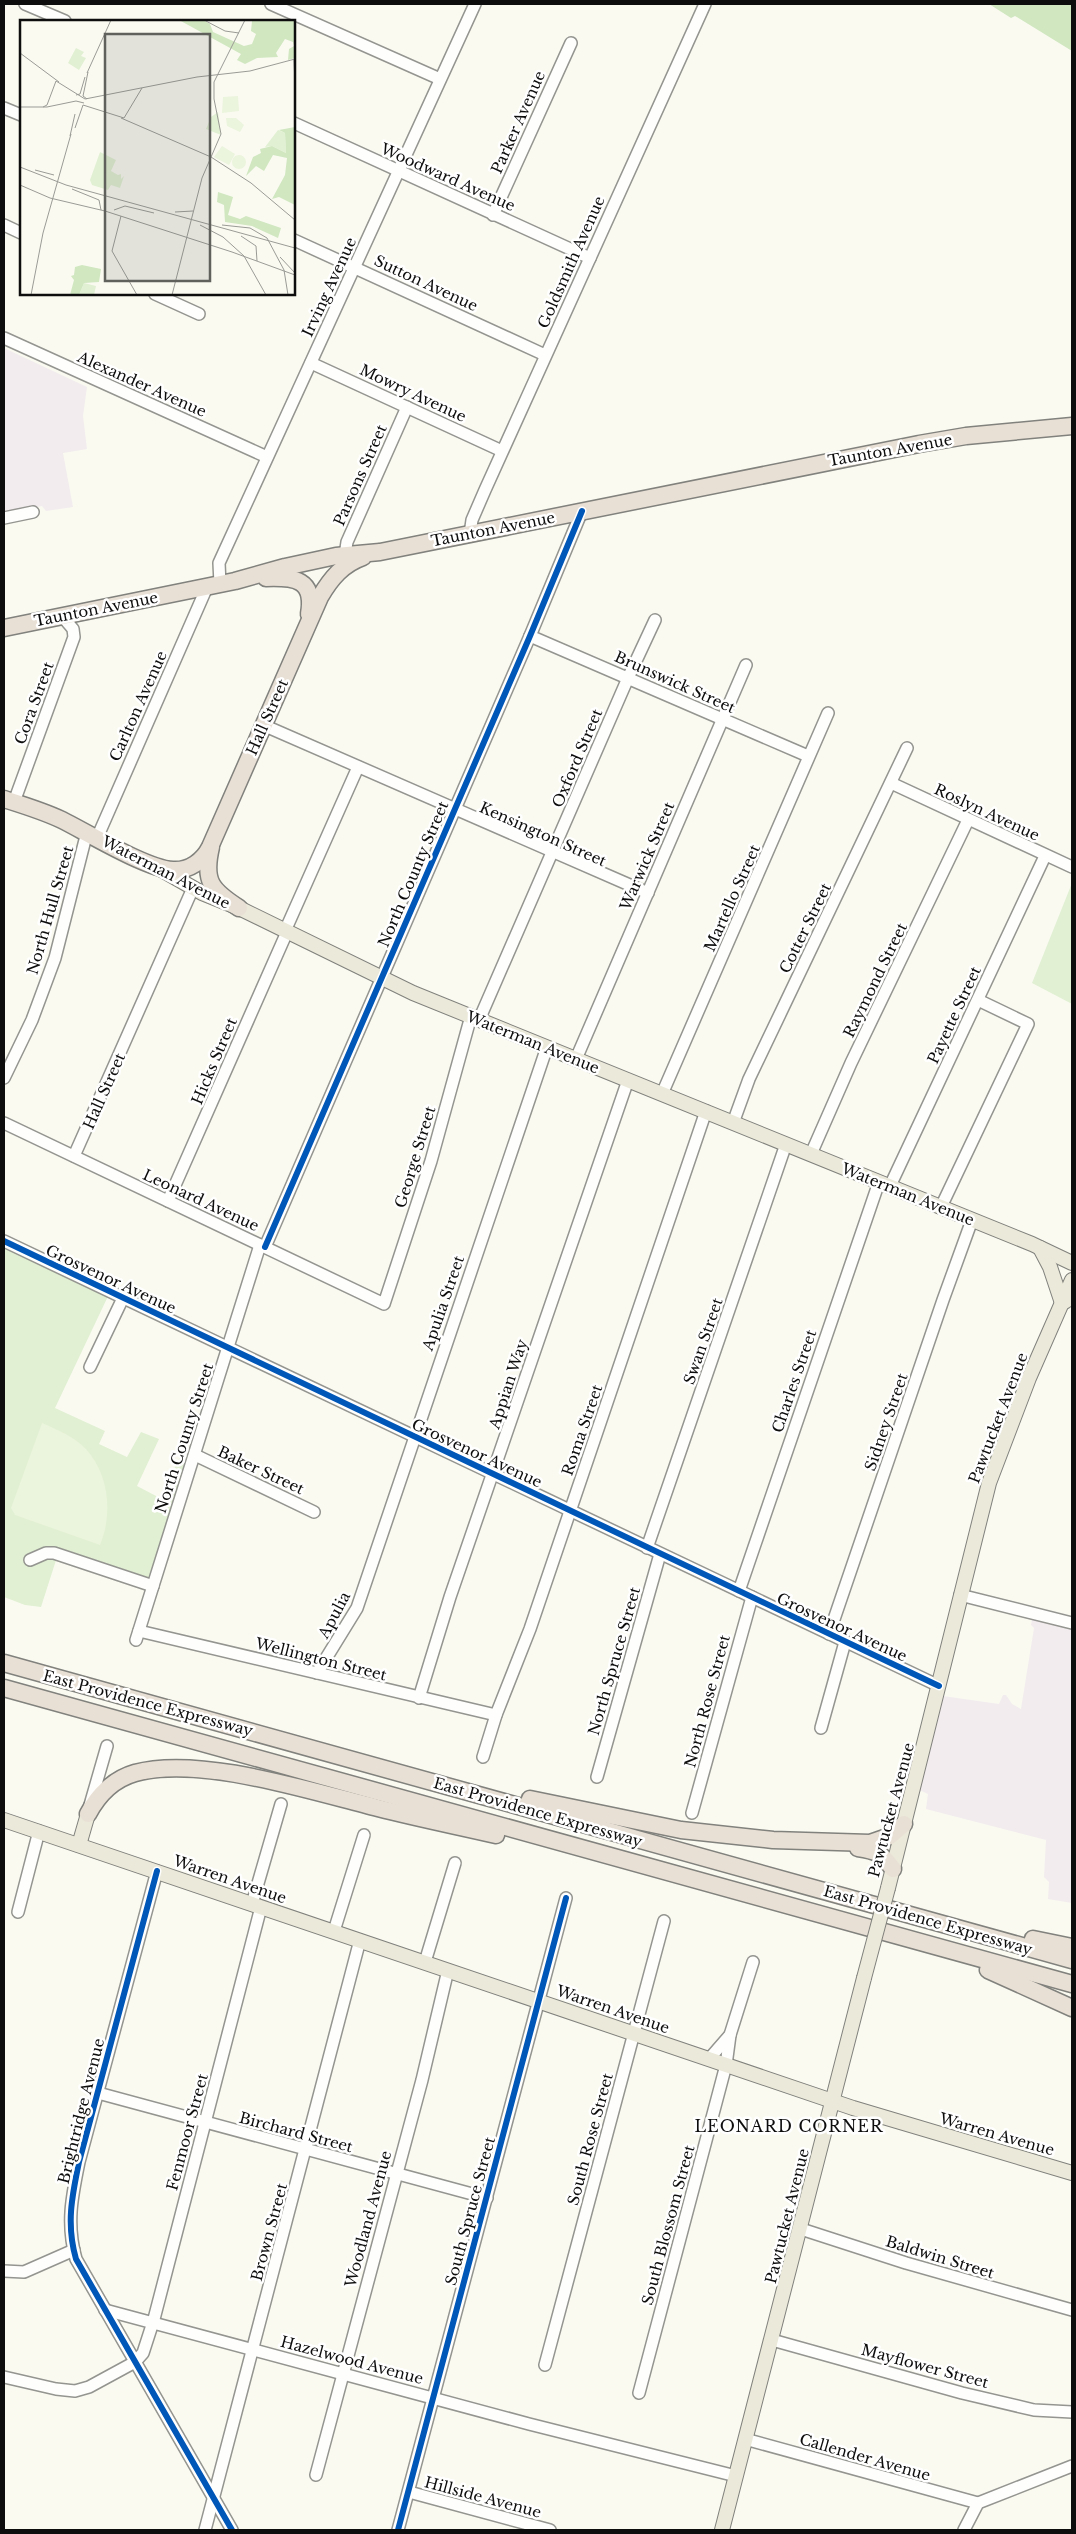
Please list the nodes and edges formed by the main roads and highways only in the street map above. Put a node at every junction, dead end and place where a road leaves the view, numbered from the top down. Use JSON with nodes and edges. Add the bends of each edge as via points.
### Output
{"nodes":[{"id":1,"x":1072,"y":426,"type":"edge"},
{"id":2,"x":380,"y":552,"type":"junction"},
{"id":3,"x":221,"y":584,"type":"junction"},
{"id":4,"x":4,"y":628,"type":"edge"},
{"id":5,"x":305,"y":628,"type":"junction"},
{"id":6,"x":9,"y":800,"type":"edge"},
{"id":7,"x":211,"y":844,"type":"junction"},
{"id":8,"x":152,"y":866,"type":"junction"},
{"id":9,"x":239,"y":908,"type":"junction"},
{"id":10,"x":1040,"y":1248,"type":"junction"},
{"id":11,"x":1072,"y":1263,"type":"edge"},
{"id":12,"x":1072,"y":1280,"type":"edge"},
{"id":13,"x":1067,"y":1300,"type":"edge"},
{"id":14,"x":4,"y":1664,"type":"edge"},
{"id":15,"x":4,"y":1688,"type":"edge"},
{"id":16,"x":383,"y":1768,"type":"junction"},
{"id":17,"x":88,"y":1814,"type":"joint"},
{"id":18,"x":4,"y":1820,"type":"edge"},
{"id":19,"x":904,"y":1824,"type":"junction"},
{"id":20,"x":824,"y":1842,"type":"junction"},
{"id":21,"x":79,"y":1845,"type":"junction"},
{"id":22,"x":893,"y":1869,"type":"junction"},
{"id":23,"x":708,"y":1883,"type":"junction"},
{"id":24,"x":901,"y":1913,"type":"junction"},
{"id":25,"x":926,"y":1944,"type":"junction"},
{"id":26,"x":1072,"y":1947,"type":"edge"},
{"id":27,"x":1072,"y":1960,"type":"edge"},
{"id":28,"x":1072,"y":1984,"type":"edge"},
{"id":29,"x":1072,"y":2008,"type":"edge"},
{"id":30,"x":831,"y":2101,"type":"junction"},
{"id":31,"x":1072,"y":2173,"type":"edge"},
{"id":32,"x":722,"y":2530,"type":"edge"}],
"edges":[{"from":1,"to":2,"type":"highway","name":"Taunton Avenue","via":[[927,443]]},
{"from":2,"to":3,"type":"highway","name":"Taunton Avenue","via":[[285,567]]},
{"from":2,"to":5,"type":"highway","name":"Hall Street","via":[[353,561],[338,572],[323,592]]},
{"from":3,"to":4,"type":"highway","name":"Taunton Avenue"},
{"from":3,"to":5,"type":"highway","via":[[283,578],[299,581],[310,596]]},
{"from":5,"to":7,"type":"highway","name":"Hall Street"},
{"from":6,"to":8,"type":"highway","name":"Waterman Avenue","via":[[56,817]]},
{"from":7,"to":8,"type":"highway","name":"Hall Street","via":[[201,860],[188,869]]},
{"from":7,"to":9,"type":"highway","via":[[208,870],[211,884],[219,895]]},
{"from":8,"to":9,"type":"main road","name":"Waterman Avenue"},
{"from":9,"to":10,"type":"main road","name":"Waterman Avenue","via":[[381,978],[475,1018]]},
{"from":10,"to":11,"type":"main road","name":"Waterman Avenue"},
{"from":10,"to":13,"type":"main road"},
{"from":12,"to":13,"type":"main road","name":"Pawtucket Avenue"},
{"from":13,"to":19,"type":"main road","name":"Pawtucket Avenue","via":[[1029,1378],[989,1483]]},
{"from":14,"to":16,"type":"highway","name":"East Providence Expressway"},
{"from":15,"to":23,"type":"highway","name":"East Providence Expressway"},
{"from":16,"to":20,"type":"highway","via":[[676,1829]]},
{"from":16,"to":24,"type":"highway","name":"East Providence Expressway"},
{"from":17,"to":21,"type":"main road"},
{"from":17,"to":23,"type":"highway","via":[[104,1791],[133,1774],[168,1770],[226,1773]]},
{"from":18,"to":21,"type":"main road","name":"Warren Avenue"},
{"from":19,"to":20,"type":"highway","via":[[890,1836],[875,1842]]},
{"from":19,"to":22,"type":"main road","name":"Pawtucket Avenue"},
{"from":20,"to":22,"type":"highway","via":[[876,1851]]},
{"from":21,"to":30,"type":"main road","name":"Warren Avenue"},
{"from":22,"to":30,"type":"main road","name":"Pawtucket Avenue","bridge":true},
{"from":23,"to":25,"type":"highway","name":"East Providence Expressway"},
{"from":24,"to":26,"type":"highway"},
{"from":24,"to":27,"type":"highway","name":"East Providence Expressway"},
{"from":25,"to":28,"type":"highway","name":"East Providence Expressway"},
{"from":25,"to":29,"type":"highway"},
{"from":30,"to":31,"type":"main road","name":"Warren Avenue"},
{"from":30,"to":32,"type":"main road","name":"Pawtucket Avenue"}]}
